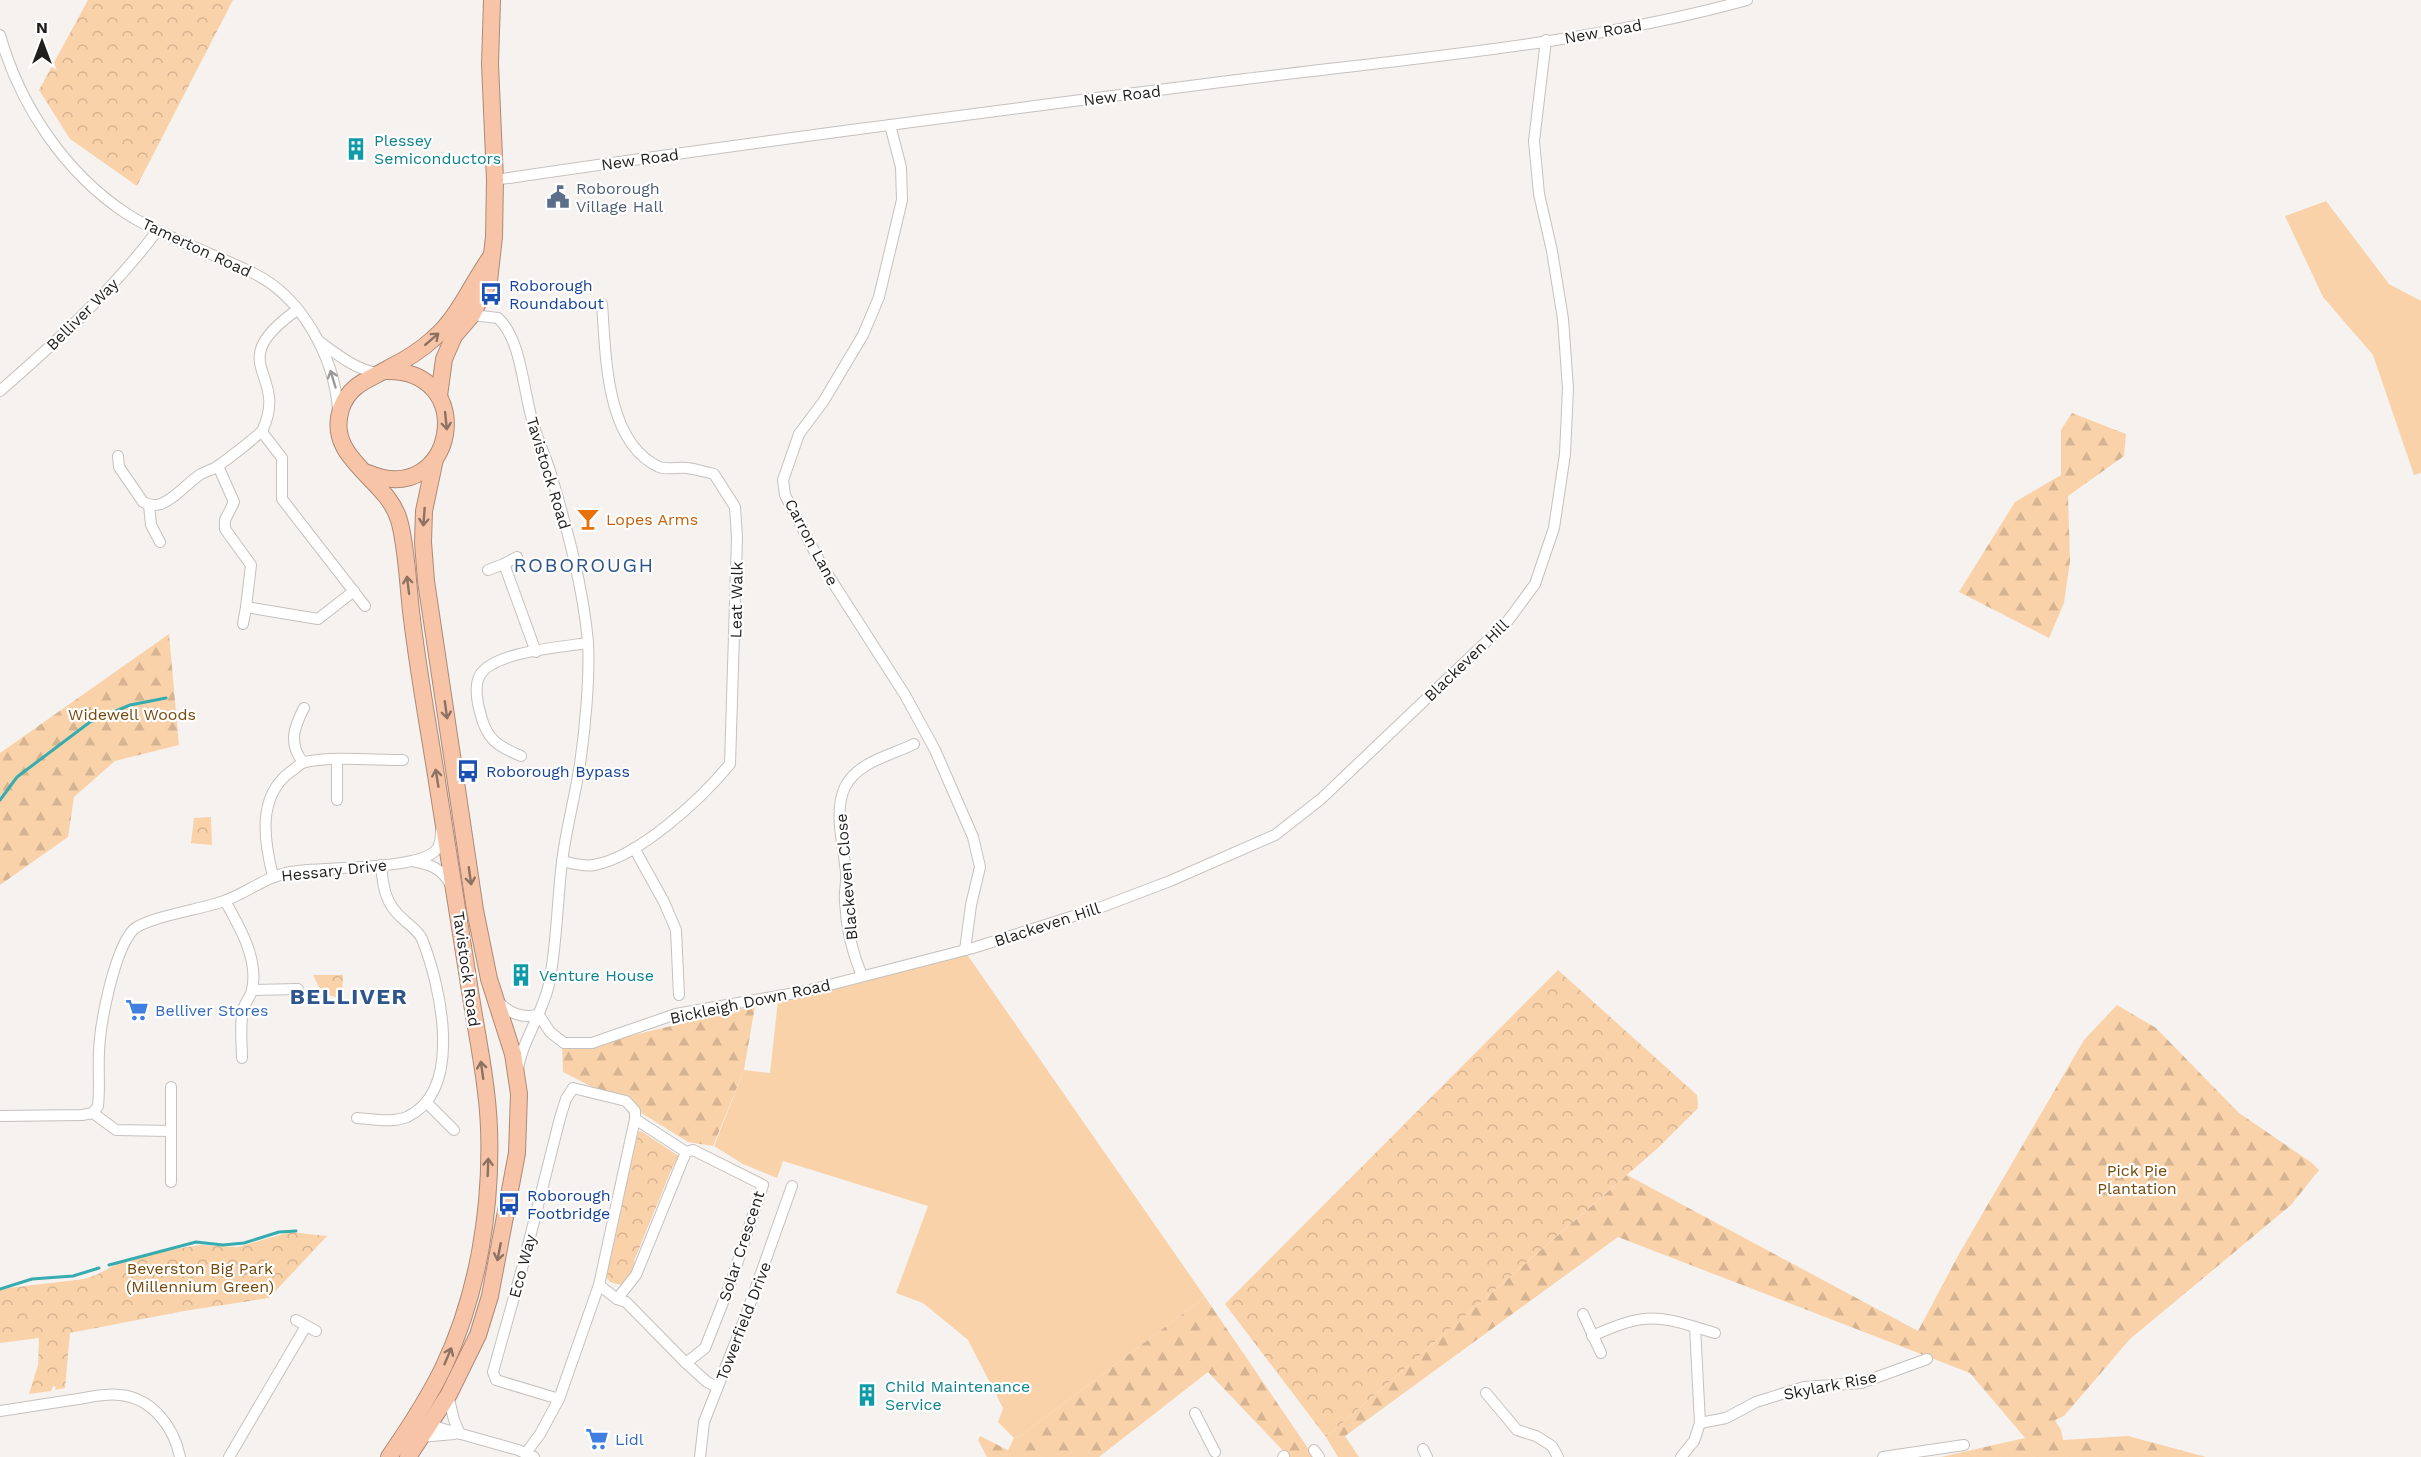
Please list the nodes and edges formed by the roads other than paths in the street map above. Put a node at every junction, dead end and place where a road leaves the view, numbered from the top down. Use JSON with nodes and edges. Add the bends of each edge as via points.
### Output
{"nodes":[{"id":1,"x":492,"y":0,"type":"edge"},
{"id":2,"x":1747,"y":0,"type":"edge"},
{"id":3,"x":0,"y":35,"type":"edge"},
{"id":4,"x":1546,"y":40,"type":"junction"},
{"id":5,"x":890,"y":125,"type":"junction"},
{"id":6,"x":495,"y":180,"type":"junction"},
{"id":7,"x":157,"y":231,"type":"junction"},
{"id":8,"x":490,"y":258,"type":"junction"},
{"id":9,"x":602,"y":304,"type":"dead end"},
{"id":10,"x":297,"y":310,"type":"junction"},
{"id":11,"x":472,"y":315,"type":"junction"},
{"id":12,"x":320,"y":341,"type":"junction"},
{"id":13,"x":381,"y":372,"type":"junction"},
{"id":14,"x":0,"y":391,"type":"edge"},
{"id":15,"x":439,"y":396,"type":"junction"},
{"id":16,"x":339,"y":419,"type":"junction"},
{"id":17,"x":262,"y":432,"type":"junction"},
{"id":18,"x":118,"y":456,"type":"dead end"},
{"id":19,"x":435,"y":459,"type":"junction"},
{"id":20,"x":218,"y":466,"type":"junction"},
{"id":21,"x":367,"y":473,"type":"junction"},
{"id":22,"x":149,"y":505,"type":"junction"},
{"id":23,"x":160,"y":542,"type":"dead end"},
{"id":24,"x":517,"y":556,"type":"dead end"},
{"id":25,"x":504,"y":564,"type":"junction"},
{"id":26,"x":488,"y":570,"type":"dead end"},
{"id":27,"x":354,"y":591,"type":"junction"},
{"id":28,"x":365,"y":606,"type":"dead end"},
{"id":29,"x":246,"y":607,"type":"junction"},
{"id":30,"x":243,"y":624,"type":"dead end"},
{"id":31,"x":588,"y":643,"type":"junction"},
{"id":32,"x":536,"y":652,"type":"junction"},
{"id":33,"x":304,"y":708,"type":"dead end"},
{"id":34,"x":914,"y":744,"type":"dead end"},
{"id":35,"x":521,"y":756,"type":"dead end"},
{"id":36,"x":338,"y":760,"type":"junction"},
{"id":37,"x":403,"y":760,"type":"dead end"},
{"id":38,"x":303,"y":762,"type":"junction"},
{"id":39,"x":337,"y":800,"type":"dead end"},
{"id":40,"x":441,"y":804,"type":"junction"},
{"id":41,"x":633,"y":849,"type":"junction"},
{"id":42,"x":411,"y":861,"type":"junction"},
{"id":43,"x":562,"y":861,"type":"junction"},
{"id":44,"x":381,"y":865,"type":"junction"},
{"id":45,"x":273,"y":876,"type":"junction"},
{"id":46,"x":225,"y":901,"type":"junction"},
{"id":47,"x":459,"y":910,"type":"junction"},
{"id":48,"x":969,"y":949,"type":"junction"},
{"id":49,"x":862,"y":976,"type":"junction"},
{"id":50,"x":298,"y":989,"type":"dead end"},
{"id":51,"x":252,"y":990,"type":"junction"},
{"id":52,"x":679,"y":995,"type":"dead end"},
{"id":53,"x":495,"y":999,"type":"junction"},
{"id":54,"x":539,"y":1015,"type":"junction"},
{"id":55,"x":242,"y":1058,"type":"dead end"},
{"id":56,"x":517,"y":1081,"type":"junction"},
{"id":57,"x":171,"y":1087,"type":"dead end"},
{"id":58,"x":426,"y":1102,"type":"junction"},
{"id":59,"x":93,"y":1113,"type":"junction"},
{"id":60,"x":635,"y":1115,"type":"junction"},
{"id":61,"x":0,"y":1116,"type":"edge"},
{"id":62,"x":357,"y":1118,"type":"dead end"},
{"id":63,"x":454,"y":1130,"type":"dead end"},
{"id":64,"x":171,"y":1131,"type":"junction"},
{"id":65,"x":686,"y":1152,"type":"junction"},
{"id":66,"x":171,"y":1182,"type":"dead end"},
{"id":67,"x":792,"y":1186,"type":"dead end"},
{"id":68,"x":599,"y":1285,"type":"junction"},
{"id":69,"x":617,"y":1299,"type":"junction"},
{"id":70,"x":1583,"y":1314,"type":"dead end"},
{"id":71,"x":306,"y":1325,"type":"dead end"},
{"id":72,"x":1695,"y":1327,"type":"junction"},
{"id":73,"x":1715,"y":1334,"type":"dead end"},
{"id":74,"x":1592,"y":1336,"type":"junction"},
{"id":75,"x":1601,"y":1353,"type":"dead end"},
{"id":76,"x":1927,"y":1359,"type":"dead end"},
{"id":77,"x":686,"y":1363,"type":"junction"},
{"id":78,"x":717,"y":1387,"type":"junction"},
{"id":79,"x":1486,"y":1393,"type":"dead end"},
{"id":80,"x":448,"y":1395,"type":"junction"},
{"id":81,"x":559,"y":1399,"type":"junction"},
{"id":82,"x":421,"y":1408,"type":"junction"},
{"id":83,"x":0,"y":1411,"type":"edge"},
{"id":84,"x":1195,"y":1413,"type":"dead end"},
{"id":85,"x":1700,"y":1423,"type":"junction"},
{"id":86,"x":426,"y":1430,"type":"junction"},
{"id":87,"x":460,"y":1434,"type":"junction"},
{"id":88,"x":1964,"y":1444,"type":"dead end"},
{"id":89,"x":1927,"y":1453,"type":"edge"},
{"id":90,"x":530,"y":1455,"type":"edge"},
{"id":91,"x":1213,"y":1455,"type":"edge"},
{"id":92,"x":180,"y":1457,"type":"edge"},
{"id":93,"x":228,"y":1457,"type":"edge"},
{"id":94,"x":389,"y":1457,"type":"edge"},
{"id":95,"x":408,"y":1457,"type":"edge"},
{"id":96,"x":700,"y":1457,"type":"edge"},
{"id":97,"x":1227,"y":1457,"type":"edge"},
{"id":98,"x":1558,"y":1457,"type":"edge"},
{"id":99,"x":1681,"y":1457,"type":"edge"},
{"id":100,"x":1882,"y":1457,"type":"edge"}],
"edges":[{"from":1,"to":6,"type":"highway","name":"Tavistock Road","via":[[490,64]]},
{"from":2,"to":4,"type":"street","name":"New Road","via":[[1685,17]]},
{"from":3,"to":7,"type":"street","name":"Tamerton Road","via":[[18,87],[63,157],[88,184]]},
{"from":4,"to":5,"type":"street","name":"New Road"},
{"from":4,"to":48,"type":"street","name":"Blackeven Hill","via":[[1534,141],[1539,194],[1563,319],[1568,388],[1565,454],[1554,528],[1535,584],[1507,622],[1321,799],[1275,835],[1099,908]]},
{"from":5,"to":6,"type":"street","name":"New Road"},
{"from":5,"to":48,"type":"street","name":"Carron Lane","via":[[901,167],[902,200],[879,297],[853,351],[799,434],[783,480],[785,495],[821,564],[905,695],[935,750],[973,837],[980,867],[970,905]]},
{"from":6,"to":8,"type":"highway","name":"Tavistock Road"},
{"from":7,"to":10,"type":"street","name":"Tamerton Road","via":[[257,275]]},
{"from":7,"to":14,"type":"street","name":"Belliver Way","via":[[130,267]]},
{"from":8,"to":11,"type":"highway","name":"Tavistock Road","via":[[489,281]]},
{"from":13,"to":8,"type":"highway","name":"Tavistock Road","one_way":true,"via":[[411,357],[448,324]]},
{"from":9,"to":41,"type":"street","name":"Leat Walk","via":[[611,393],[623,431],[636,452],[661,468],[714,474],[735,507],[737,538],[730,764],[686,809]]},
{"from":10,"to":12,"type":"street","name":"Tamerton Road"},
{"from":10,"to":17,"type":"street","via":[[272,331],[260,352],[259,365],[271,400]]},
{"from":11,"to":15,"type":"highway","name":"Tavistock Road","via":[[454,336],[444,359]]},
{"from":11,"to":31,"type":"street","name":"Tavistock Road","via":[[498,318],[511,333],[533,424],[568,537]]},
{"from":12,"to":13,"type":"street","name":"Tamerton Road","via":[[357,367]]},
{"from":16,"to":12,"type":"street","name":"Tamerton Road","one_way":true,"via":[[336,388]]},
{"from":13,"to":15,"type":"highway","via":[[415,376]]},
{"from":13,"to":16,"type":"highway","name":"Tavistock Road","via":[[352,389]]},
{"from":15,"to":19,"type":"highway","name":"Tavistock Road","one_way":true,"via":[[447,432]]},
{"from":16,"to":21,"type":"highway","name":"Tavistock Road","via":[[348,456]]},
{"from":17,"to":20,"type":"street"},
{"from":17,"to":27,"type":"street","via":[[282,458],[282,499]]},
{"from":18,"to":22,"type":"street","via":[[119,467]]},
{"from":19,"to":21,"type":"highway","via":[[405,478],[390,480]]},
{"from":19,"to":53,"type":"highway","name":"Tavistock Road","one_way":true,"via":[[424,511],[426,581],[475,910]]},
{"from":20,"to":22,"type":"street","via":[[168,500]]},
{"from":20,"to":29,"type":"street","via":[[234,502],[225,529],[251,565]]},
{"from":40,"to":21,"type":"highway","name":"Tavistock Road","one_way":true,"via":[[399,520],[386,494]]},
{"from":22,"to":23,"type":"street","via":[[151,525]]},
{"from":24,"to":25,"type":"street"},
{"from":25,"to":26,"type":"street"},
{"from":25,"to":32,"type":"street"},
{"from":27,"to":28,"type":"street"},
{"from":27,"to":29,"type":"street","via":[[318,619]]},
{"from":29,"to":30,"type":"street"},
{"from":31,"to":32,"type":"street"},
{"from":31,"to":43,"type":"street","name":"Tavistock Road","via":[[580,765]]},
{"from":32,"to":35,"type":"street","via":[[507,657],[487,666],[478,678],[476,695],[488,734],[499,747]]},
{"from":33,"to":38,"type":"street","via":[[293,742]]},
{"from":34,"to":49,"type":"street","name":"Blackeven Close","via":[[856,773],[845,787],[840,807],[847,876],[845,899],[853,954]]},
{"from":36,"to":37,"type":"street"},
{"from":36,"to":38,"type":"street"},
{"from":36,"to":39,"type":"street"},
{"from":38,"to":45,"type":"street","via":[[284,776],[266,812],[264,835]]},
{"from":40,"to":42,"type":"street","name":"Hessary Drive","via":[[437,849]]},
{"from":40,"to":47,"type":"highway","name":"Tavistock Road"},
{"from":41,"to":43,"type":"street","name":"Leat Walk","via":[[592,866]]},
{"from":41,"to":52,"type":"street","via":[[676,930]]},
{"from":42,"to":44,"type":"street","name":"Hessary Drive"},
{"from":42,"to":47,"type":"street","name":"Hessary Drive","via":[[430,865],[444,874]]},
{"from":43,"to":54,"type":"street","name":"Tavistock Road","via":[[549,985]]},
{"from":44,"to":45,"type":"street","name":"Hessary Drive"},
{"from":44,"to":58,"type":"street","via":[[388,903],[420,935],[439,1001],[445,1047],[440,1072]]},
{"from":45,"to":46,"type":"street","name":"Hessary Drive"},
{"from":46,"to":51,"type":"street","via":[[247,946],[253,972]]},
{"from":46,"to":59,"type":"street","name":"Hessary Drive","via":[[151,922],[129,937],[121,952],[104,1015],[98,1106]]},
{"from":82,"to":47,"type":"highway","name":"Tavistock Road","one_way":true,"via":[[458,1333],[485,1218],[489,1128]]},
{"from":48,"to":49,"type":"street","name":"Bickleigh Down Road"},
{"from":49,"to":54,"type":"street","name":"Bickleigh Down Road","via":[[767,999],[676,1014],[592,1044],[564,1044]]},
{"from":50,"to":51,"type":"street"},
{"from":51,"to":55,"type":"street","via":[[241,1022]]},
{"from":53,"to":54,"type":"street","name":"Tavistock Road","via":[[519,1016]]},
{"from":53,"to":56,"type":"highway","name":"Tavistock Road","via":[[513,1054]]},
{"from":54,"to":56,"type":"street","name":"Tavistock Road","via":[[520,1060]]},
{"from":56,"to":80,"type":"highway","name":"Tavistock Road","one_way":true,"via":[[518,1153],[490,1296],[478,1335]]},
{"from":57,"to":64,"type":"street"},
{"from":58,"to":62,"type":"street","via":[[407,1116],[392,1120]]},
{"from":58,"to":63,"type":"street"},
{"from":59,"to":61,"type":"street"},
{"from":59,"to":64,"type":"street","via":[[116,1130]]},
{"from":60,"to":65,"type":"street"},
{"from":60,"to":68,"type":"street"},
{"from":60,"to":81,"type":"street","name":"Eco Way","via":[[626,1101],[573,1088],[560,1118],[493,1372],[496,1380]]},
{"from":64,"to":66,"type":"street"},
{"from":65,"to":69,"type":"street","via":[[636,1275]]},
{"from":65,"to":77,"type":"street","name":"Solar Crescent","via":[[693,1150],[763,1185],[705,1348]]},
{"from":67,"to":78,"type":"street","name":"Towerfield Drive"},
{"from":68,"to":69,"type":"street"},
{"from":68,"to":81,"type":"street"},
{"from":69,"to":77,"type":"street","via":[[626,1302]]},
{"from":70,"to":74,"type":"street"},
{"from":71,"to":93,"type":"street"},
{"from":72,"to":73,"type":"street"},
{"from":72,"to":74,"type":"street","via":[[1652,1318],[1629,1320]]},
{"from":72,"to":85,"type":"street"},
{"from":74,"to":75,"type":"street"},
{"from":76,"to":85,"type":"street","name":"Skylark Rise","via":[[1861,1383],[1804,1387],[1756,1402],[1726,1418]]},
{"from":77,"to":78,"type":"street"},
{"from":78,"to":96,"type":"street","name":"Towerfield Drive","via":[[704,1422]]},
{"from":79,"to":98,"type":"street","via":[[1517,1430],[1552,1446]]},
{"from":80,"to":86,"type":"highway","name":"Tavistock Road"},
{"from":80,"to":87,"type":"street"},
{"from":81,"to":90,"type":"street"},
{"from":82,"to":86,"type":"street"},
{"from":82,"to":94,"type":"highway","name":"Tavistock Road"},
{"from":83,"to":92,"type":"street","via":[[109,1395],[130,1397],[163,1419],[175,1438]]},
{"from":84,"to":91,"type":"street"},
{"from":85,"to":99,"type":"street","via":[[1694,1442]]},
{"from":86,"to":87,"type":"street"},
{"from":86,"to":87,"type":"street"},
{"from":86,"to":95,"type":"highway","name":"Tavistock Road"},
{"from":87,"to":90,"type":"street"},
{"from":88,"to":89,"type":"street"},
{"from":89,"to":100,"type":"street"},
{"from":91,"to":97,"type":"street"}]}
